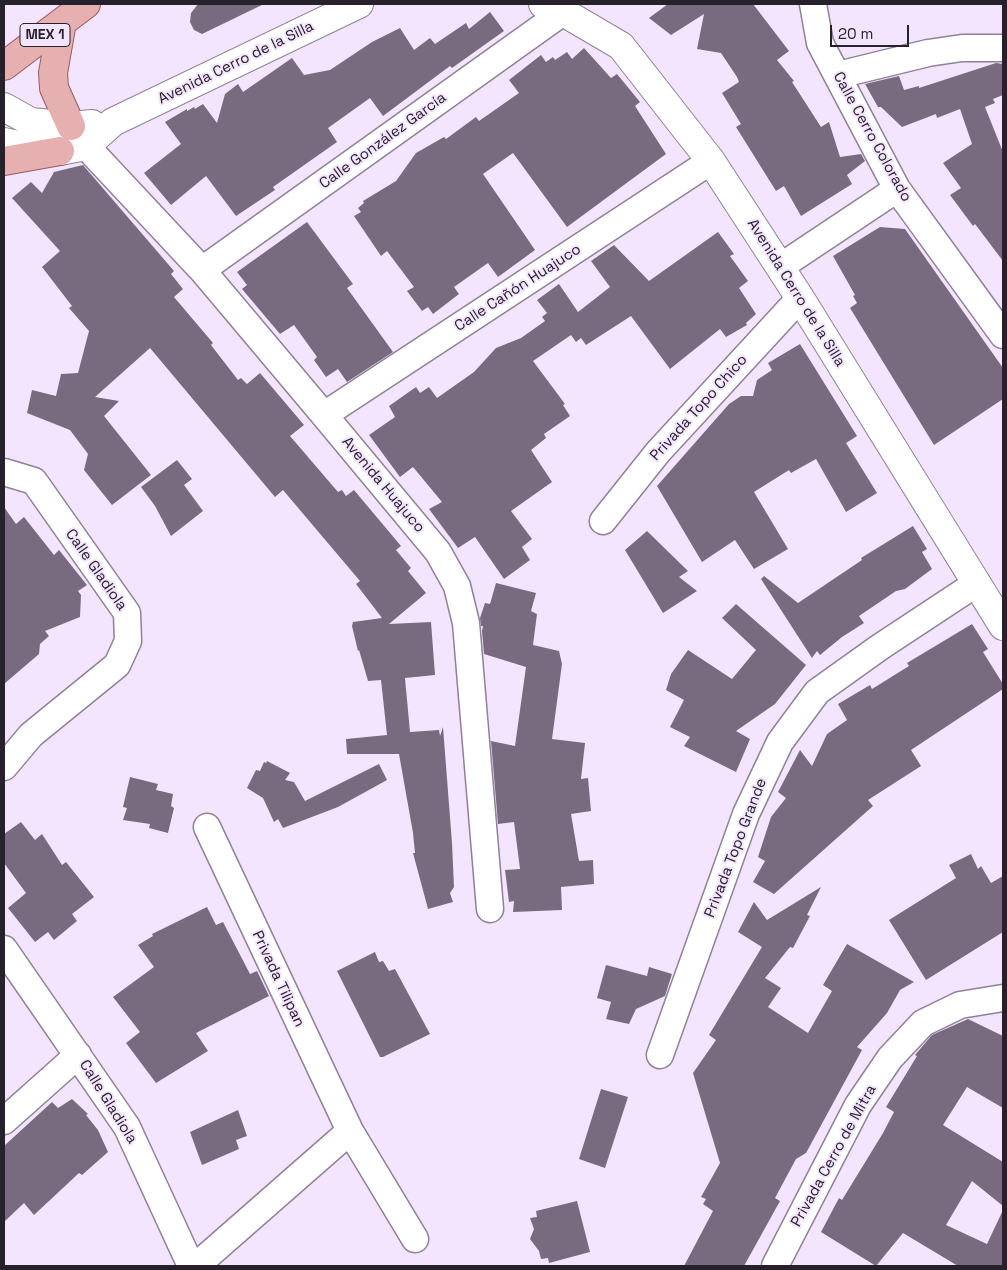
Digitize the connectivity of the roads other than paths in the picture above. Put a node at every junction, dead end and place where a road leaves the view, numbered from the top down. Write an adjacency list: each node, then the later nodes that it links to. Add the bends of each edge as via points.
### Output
1 (86, 4): 5 (main road, MEX 1)
2 (359, 4): 10 (main road, Avenida Cerro de la Silla)
3 (813, 4): 8 (street, Calle Cerro Colorado, via 820,43)
4 (553, 8): 13 (main road, Avenida Cerro de la Silla, via 621,46); 16 (street, Calle González García)
5 (62, 22): 7 (main road, MEX 1); 10 (main road, via 53,73 54,88)
6 (1003, 48): 8 (street, via 962,48 928,53)
7 (4, 66)
8 (838, 75): 14 (street, Calle Cerro Colorado)
9 (4, 107): 10 (main road)
10 (73, 141): 11 (main road, via 20,147); 12 (main road); 16 (street, Avenida Huajuco)
11 (4, 142)
12 (4, 161)
13 (711, 161): 15 (main road, Avenida Cerro de la Silla); 19 (street, Calle Cañón Huajuco)
14 (897, 189): 15 (street); 18 (street, Calle Cerro Colorado)
15 (780, 267): 17 (main road, Avenida Cerro de la Silla)
16 (202, 270): 19 (street, Avenida Huajuco)
17 (800, 298): 21 (street, Privada Topo Chico, via 671,438); 22 (main road, Avenida Cerro de la Silla)
18 (1003, 335)
19 (324, 415): 26 (street, Avenida Huajuco, via 438,552 457,586 466,623)
20 (4, 472): 24 (street, Calle Gladiola, via 34,481 127,614 128,641 117,665 31,735)
21 (603, 521)
22 (977, 583): 23 (main road, Avenida Cerro de la Silla); 30 (street, Privada Topo Grande, via 880,646 817,692 780,742 746,814)
23 (1003, 626)
24 (4, 767)
25 (206, 827): 32 (street, Privada Tilipan)
26 (490, 910)
27 (4, 949): 29 (street, Calle Gladiola)
28 (1003, 998): 36 (street, Privada Cerro de Mitra, via 960,1006 923,1023 890,1058 858,1105)
29 (78, 1055): 31 (street); 34 (street, Calle Gladiola, via 127,1127)
30 (660, 1055)
31 (4, 1121)
32 (350, 1131): 33 (street, Privada Tilipan); 35 (street)
33 (416, 1239)
34 (191, 1266)
35 (196, 1266)
36 (775, 1266)

